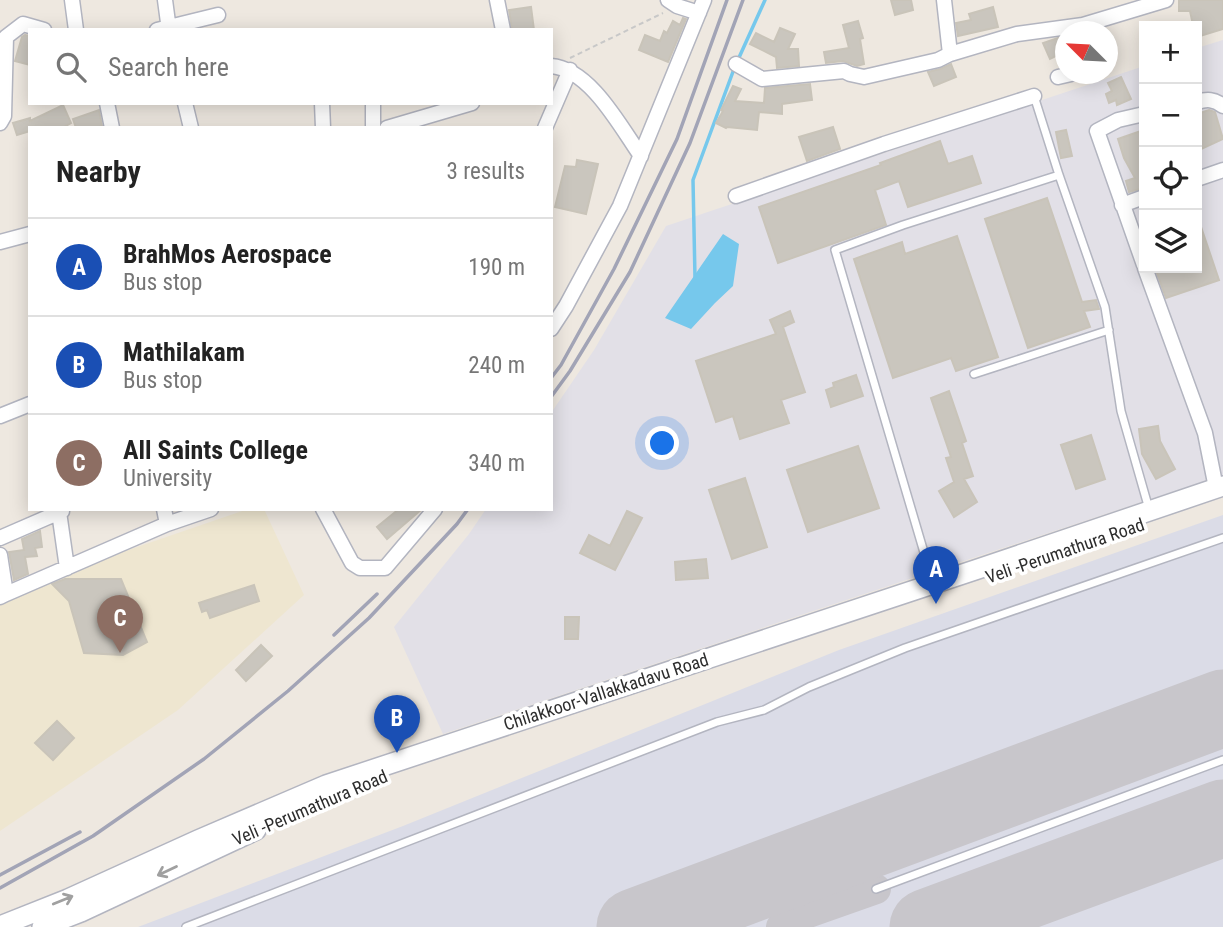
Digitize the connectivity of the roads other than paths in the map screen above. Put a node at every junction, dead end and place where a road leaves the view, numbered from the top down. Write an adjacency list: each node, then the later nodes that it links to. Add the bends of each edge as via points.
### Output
1 (72, 0): 11 (street)
2 (165, 0): 12 (street)
3 (497, 0): 14 (street)
4 (944, 0): 16 (street)
5 (1166, 0): 9 (street)
6 (672, 3): 7 (street)
7 (701, 6): 36 (street)
8 (218, 15): 13 (street)
9 (1104, 21)
10 (37, 28): 29 (street, via 23,24 6,37 4,116)
11 (76, 28)
12 (165, 28)
13 (169, 28)
14 (503, 28)
15 (1055, 31): 16 (street, via 1017,34)
16 (950, 54): 17 (street, via 863,77 844,71 762,79)
17 (736, 64)
18 (553, 66): 19 (street)
19 (570, 70): 35 (street); 36 (street, via 603,101)
20 (1034, 96): 38 (lane); 40 (street)
21 (1202, 100): 27 (street)
22 (107, 105): 30 (street)
23 (185, 105): 31 (street)
24 (322, 105): 32 (street)
25 (373, 105): 33 (street)
26 (465, 105): 34 (street)
27 (1223, 106)
28 (1139, 115): 42 (street, via 1097,131)
29 (0, 123)
30 (112, 126)
31 (191, 126)
32 (323, 126)
33 (373, 126)
34 (394, 126)
35 (546, 126)
36 (641, 156): 47 (street, via 620,206)
37 (1223, 170): 39 (street)
38 (1059, 175): 48 (lane); 64 (lane, via 835,250)
39 (1202, 177)
40 (736, 196)
41 (1139, 199): 42 (street)
42 (1122, 205): 45 (street)
43 (28, 235): 44 (street)
44 (0, 242)
45 (1139, 251)
46 (1147, 273): 52 (street)
47 (553, 326)
48 (1109, 330): 49 (lane); 58 (lane, via 1121,411)
49 (974, 374)
50 (28, 405): 51 (street)
51 (0, 416)
52 (1221, 490): 58 (main road, Chilakkoor-Vallakkadavu Road); 69 (main road, Veli -Perumathura Road, one-way to 69, via 951,590 345,790)
53 (61, 511): 60 (street); 63 (street)
54 (164, 511): 59 (street)
55 (205, 511): 59 (street)
56 (324, 511): 57 (street, via 352,563 360,568 385,568)
57 (433, 511)
58 (1150, 511): 64 (main road, Chilakkoor-Vallakkadavu Road)
59 (167, 524): 63 (street)
60 (0, 538)
61 (1223, 538): 70 (lane, via 905,648 764,710 717,722)
62 (0, 555): 65 (street)
63 (66, 568): 65 (street)
64 (934, 584): 68 (main road, Chilakkoor-Vallakkadavu Road, one-way to 64, via 327,785)
65 (3, 595)
66 (1223, 760): 67 (lane)
67 (876, 888)
68 (0, 926)
69 (42, 927)
70 (186, 927)

